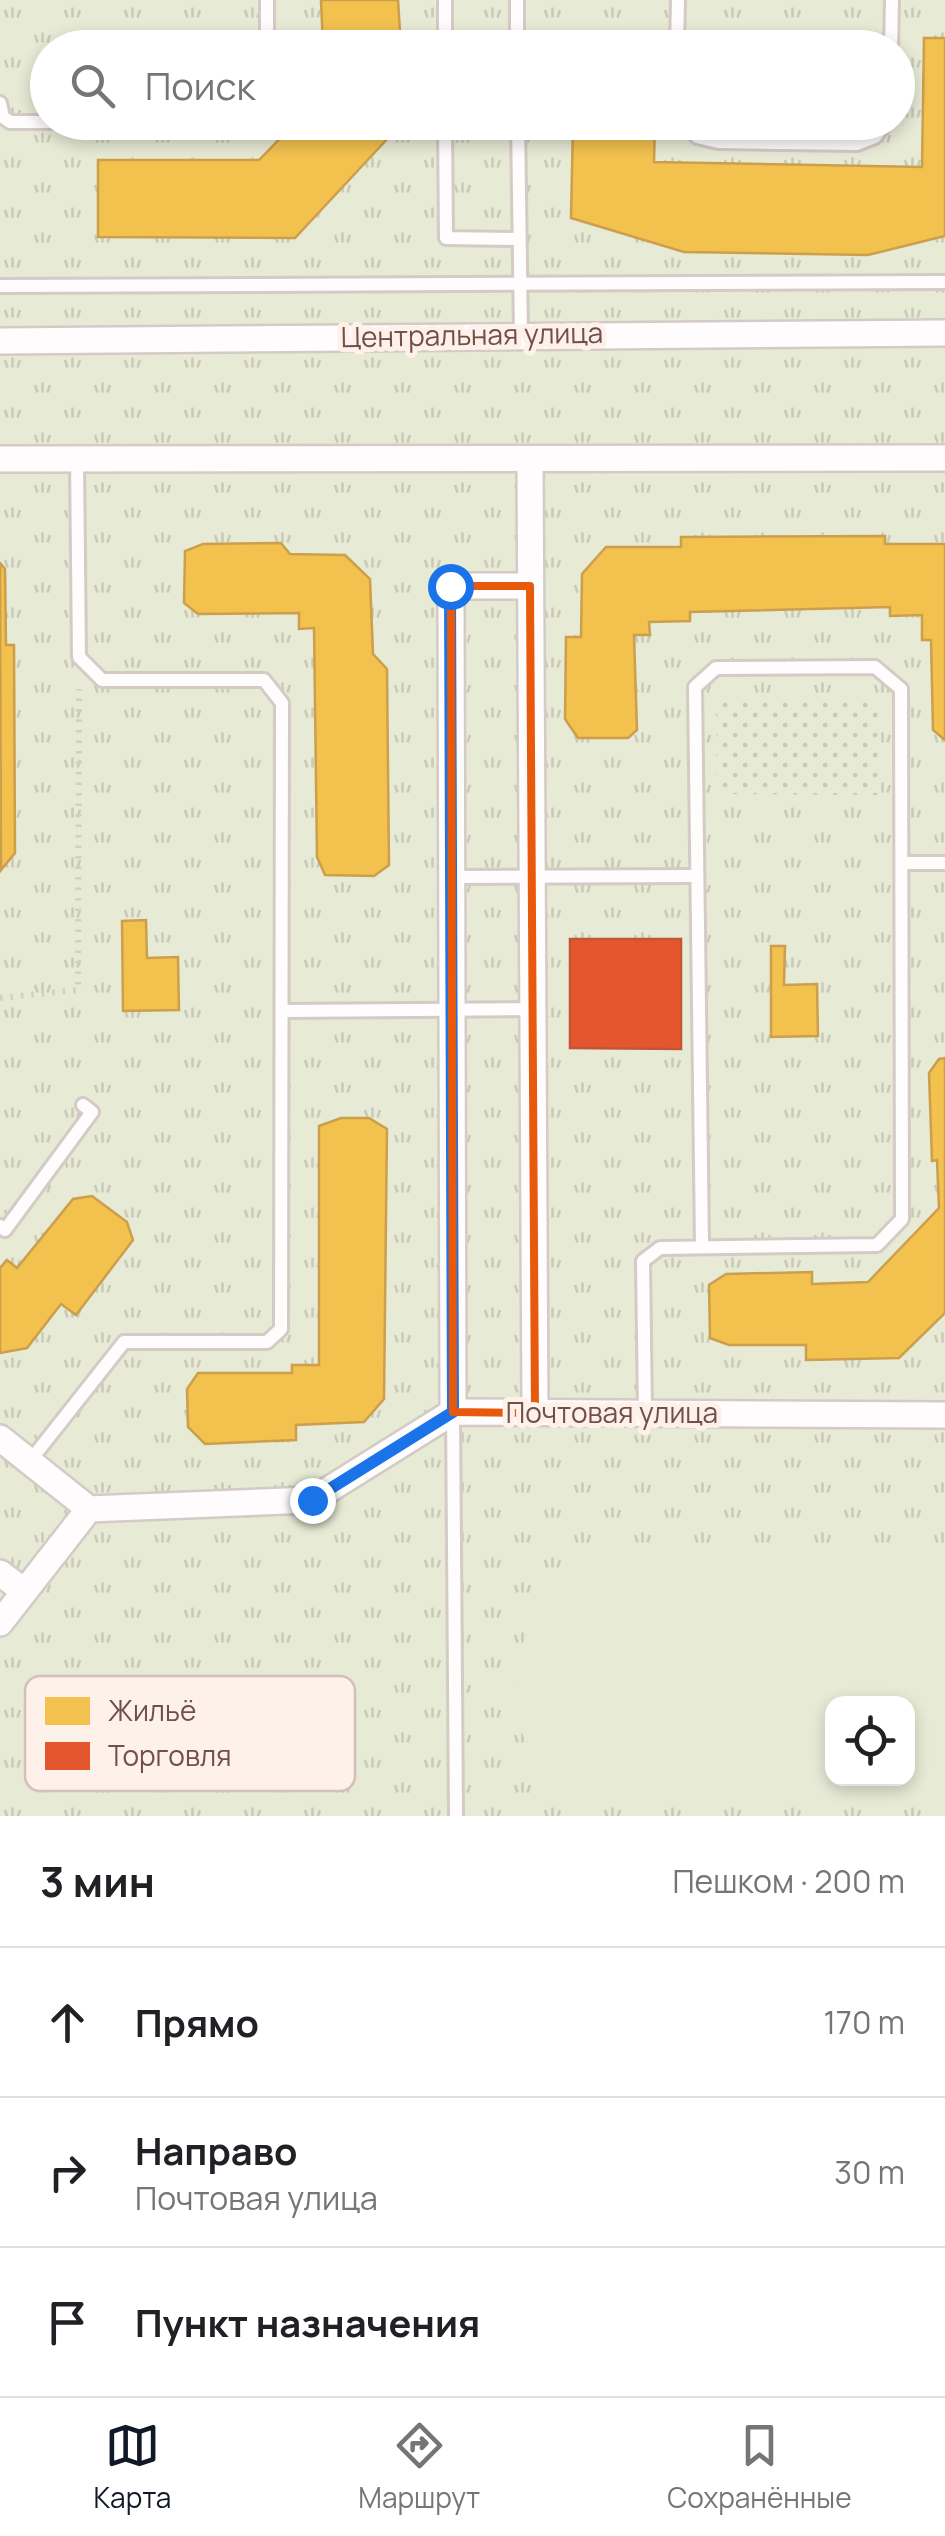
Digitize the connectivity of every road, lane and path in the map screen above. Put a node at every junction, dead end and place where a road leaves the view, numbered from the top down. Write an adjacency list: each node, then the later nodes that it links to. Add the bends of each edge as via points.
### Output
1 (267, 0): 6 (lane)
2 (445, 0): 7 (lane)
3 (516, 0): 8 (lane)
4 (678, 0): 9 (lane)
5 (892, 0): 10 (lane)
6 (267, 30)
7 (445, 30)
8 (517, 30)
9 (677, 30)
10 (891, 30)
11 (0, 106): 12 (lane, via 10,122); 13 (lane)
12 (30, 122)
13 (0, 131)
14 (445, 140): 18 (lane, via 446,238)
15 (518, 140): 18 (lane)
16 (706, 140): 17 (lane)
17 (868, 140)
18 (519, 238): 20 (lane)
19 (945, 282): 20 (lane)
20 (520, 284): 21 (lane); 23 (lane)
21 (0, 286)
22 (945, 333): 23 (street, Центральная улица)
23 (521, 334): 24 (street, Центральная улица)
24 (0, 341)
25 (530, 458): 26 (street); 27 (street); 29 (street)
26 (945, 458)
27 (78, 459): 28 (street); 30 (lane)
28 (0, 460)
29 (530, 586): 34 (street, via 450,586); 35 (street)
30 (79, 657): 36 (path, via 78,990); 39 (lane, via 102,680 264,680 282,703)
31 (902, 862): 32 (lane); 33 (lane, via 901,689 875,666 716,668 695,687); 42 (lane, via 902,1219 877,1245)
32 (945, 862)
33 (697, 876): 35 (lane); 42 (lane)
34 (452, 877): 35 (lane); 38 (street)
35 (532, 878): 37 (street)
36 (0, 998)
37 (533, 1009): 38 (lane); 44 (street)
38 (452, 1010): 39 (lane); 43 (street)
39 (283, 1011): 48 (lane, via 281,1329 267,1342 124,1342)
40 (82, 1106): 41 (lane, via 92,1112 5,1230)
41 (0, 1226)
42 (702, 1246): 45 (lane, via 660,1248 644,1262)
43 (453, 1412): 44 (street, Почтовая улица); 49 (street, via 312,1500); 53 (lane)
44 (535, 1413): 45 (street, Почтовая улица)
45 (644, 1413): 46 (street, Почтовая улица)
46 (945, 1415)
47 (0, 1438): 48 (street)
48 (30, 1462): 49 (street)
49 (90, 1509): 51 (street)
50 (0, 1573): 51 (street)
51 (24, 1592): 52 (street)
52 (0, 1623)
53 (456, 1816)

